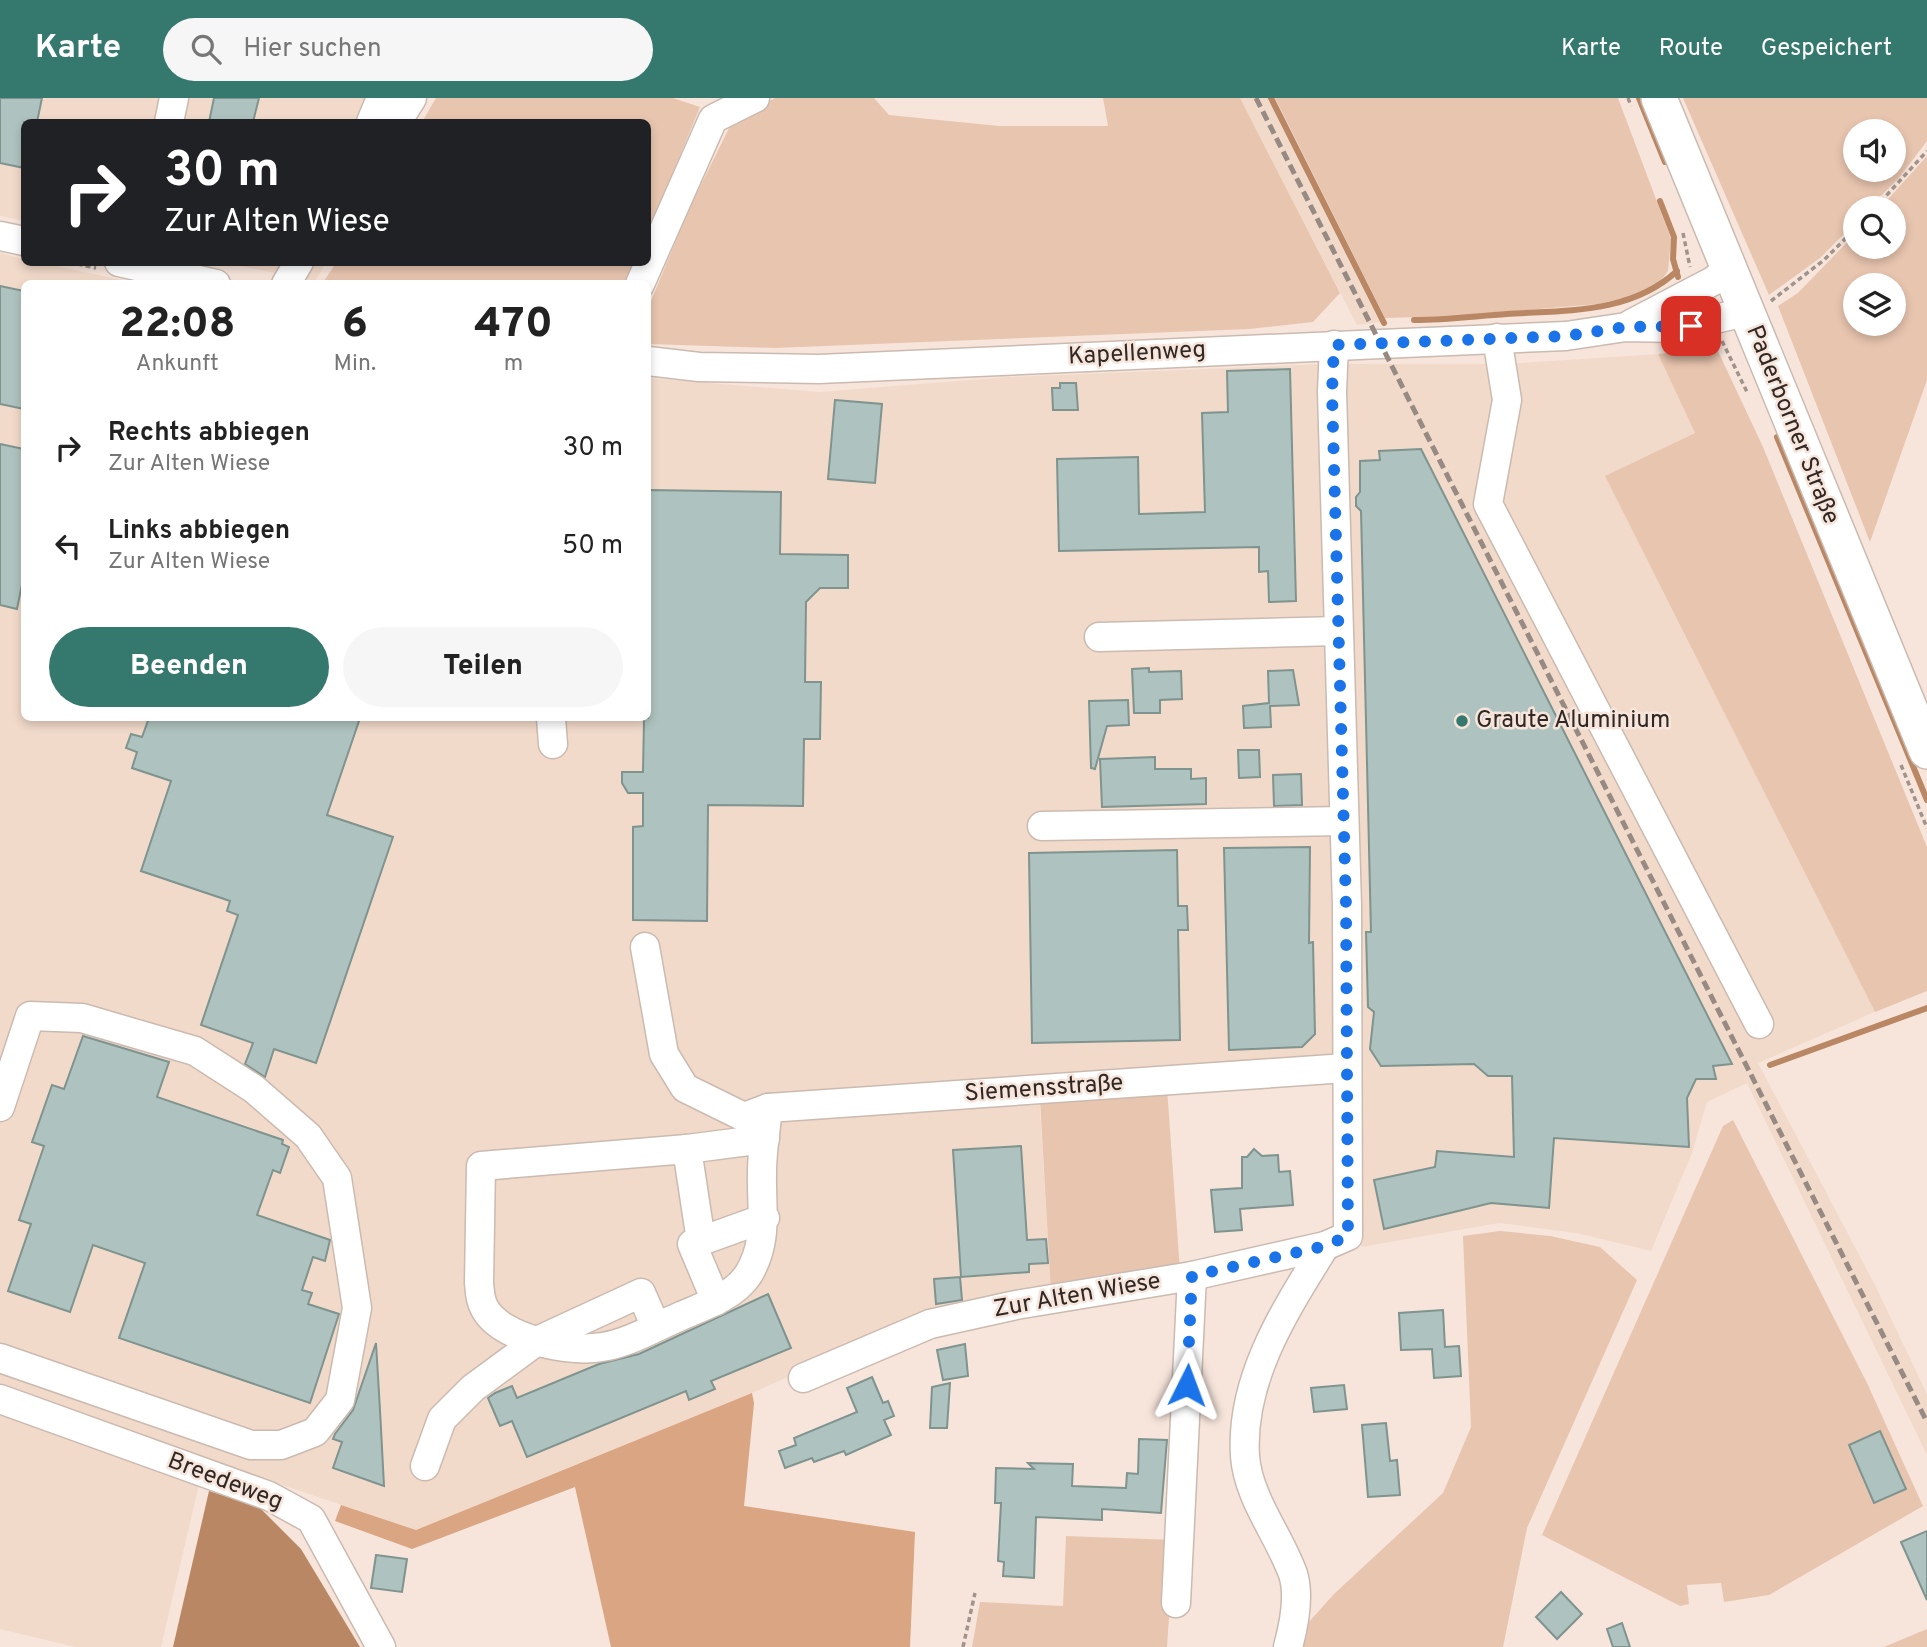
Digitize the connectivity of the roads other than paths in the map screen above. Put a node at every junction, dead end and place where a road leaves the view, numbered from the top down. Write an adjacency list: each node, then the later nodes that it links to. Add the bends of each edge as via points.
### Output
1 (174, 98): 6 (street)
2 (381, 98): 7 (street)
3 (412, 98): 8 (street)
4 (755, 98): 11 (street, via 713,120)
5 (1659, 98): 13 (main road, Paderborner Straße)
6 (170, 119)
7 (373, 119)
8 (399, 119)
9 (0, 236): 10 (street)
10 (21, 240)
11 (651, 259)
12 (141, 266): 14 (street)
13 (1729, 268): 15 (main road, Paderborner Straße); 16 (street, Kapellenweg)
14 (199, 280)
15 (1746, 312): 16 (street, Kapellenweg, via 1675,328); 22 (main road, Paderborner Straße)
16 (1626, 327): 17 (street, Kapellenweg, via 1566,336)
17 (1497, 338): 18 (street, Kapellenweg); 26 (street, via 1507,401 1488,504)
18 (1334, 345): 19 (street, Kapellenweg, via 819,369); 20 (street, Zur Alten Wiese)
19 (651, 361)
20 (1338, 631): 21 (street); 23 (street, Zur Alten Wiese)
21 (1099, 637)
22 (1927, 751)
23 (1344, 821): 24 (street); 28 (street, Zur Alten Wiese)
24 (1042, 826)
25 (645, 947): 30 (street, via 664,1054 685,1088)
26 (1759, 1024)
27 (12, 1037): 29 (street); 40 (street, via 30,1016 82,1018 195,1051 254,1089 308,1136 337,1178 357,1308 340,1400 315,1432 281,1445 251,1445)
28 (1346, 1068): 30 (street, Siemensstraße); 35 (street, Zur Alten Wiese, via 1348,1236)
29 (0, 1107)
30 (756, 1112): 31 (street)
31 (765, 1139): 32 (street); 33 (street)
32 (687, 1149): 34 (street); 39 (street, via 481,1166 482,1302 497,1323)
33 (765, 1218): 34 (street); 37 (street, via 761,1245 747,1276)
34 (701, 1241): 37 (street, via 692,1244)
35 (1325, 1246): 36 (street, Zur Alten Wiese); 46 (street, via 1273,1337 1252,1384 1247,1412 1245,1457 1255,1492 1293,1575 1294,1624)
36 (1192, 1276): 41 (street, Zur Alten Wiese, via 930,1324); 44 (street)
37 (716, 1301): 38 (street)
38 (656, 1327): 39 (street, via 587,1349); 39 (street, via 641,1293)
39 (537, 1341): 43 (street, via 449,1409)
40 (0, 1358)
41 (803, 1378)
42 (0, 1399): 45 (street, Breedeweg, via 269,1496 311,1518)
43 (425, 1466)
44 (1177, 1603)
45 (381, 1647)
46 (1288, 1647)

